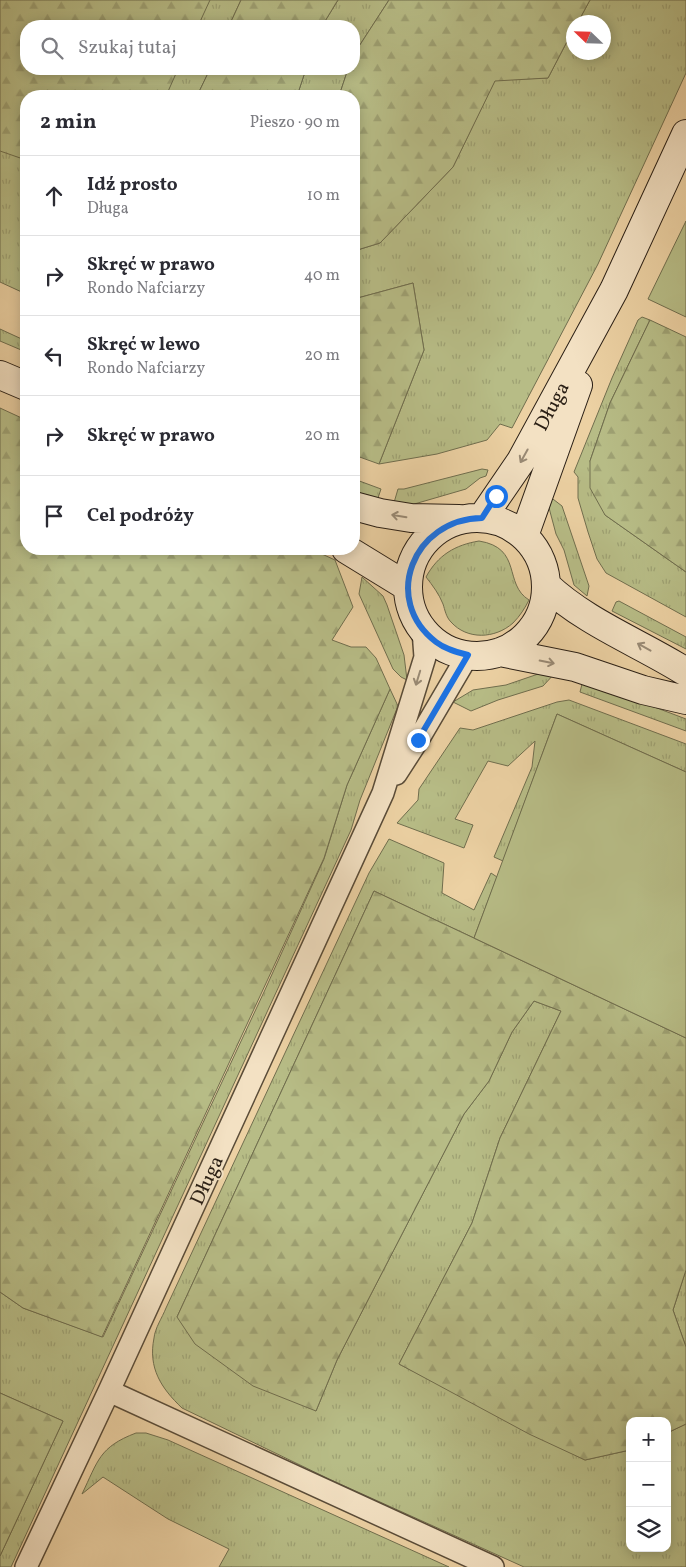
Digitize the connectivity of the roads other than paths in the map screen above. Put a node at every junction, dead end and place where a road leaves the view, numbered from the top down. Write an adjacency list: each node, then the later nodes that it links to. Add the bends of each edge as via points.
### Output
1 (686, 134): 2 (main road, Długa)
2 (614, 290): 6 (main road, Długa, one-way to 6, via 521,461); 7 (main road, Długa)
3 (0, 375): 4 (main road)
4 (20, 383)
5 (360, 508): 6 (main road, one-way to 5, via 411,518)
6 (474, 518): 7 (main road, via 500,522); 10 (main road, via 443,527 424,543 412,563)
7 (524, 536): 9 (main road, via 544,567)
8 (356, 555): 10 (main road)
9 (546, 586): 12 (main road, via 544,604 537,621 521,640); 14 (main road, one-way to 9, via 584,615)
10 (408, 587): 11 (main road, via 410,603)
11 (423, 630): 13 (main road, via 451,651); 16 (street, one-way to 16, via 425,656)
12 (500, 652): 13 (main road); 15 (main road, one-way to 15, via 575,667)
13 (468, 655): 16 (street)
14 (686, 672)
15 (686, 700)
16 (383, 792): 17 (street, Długa)
17 (109, 1391): 18 (street, Długa); 19 (street)
18 (26, 1567)
19 (492, 1567)

